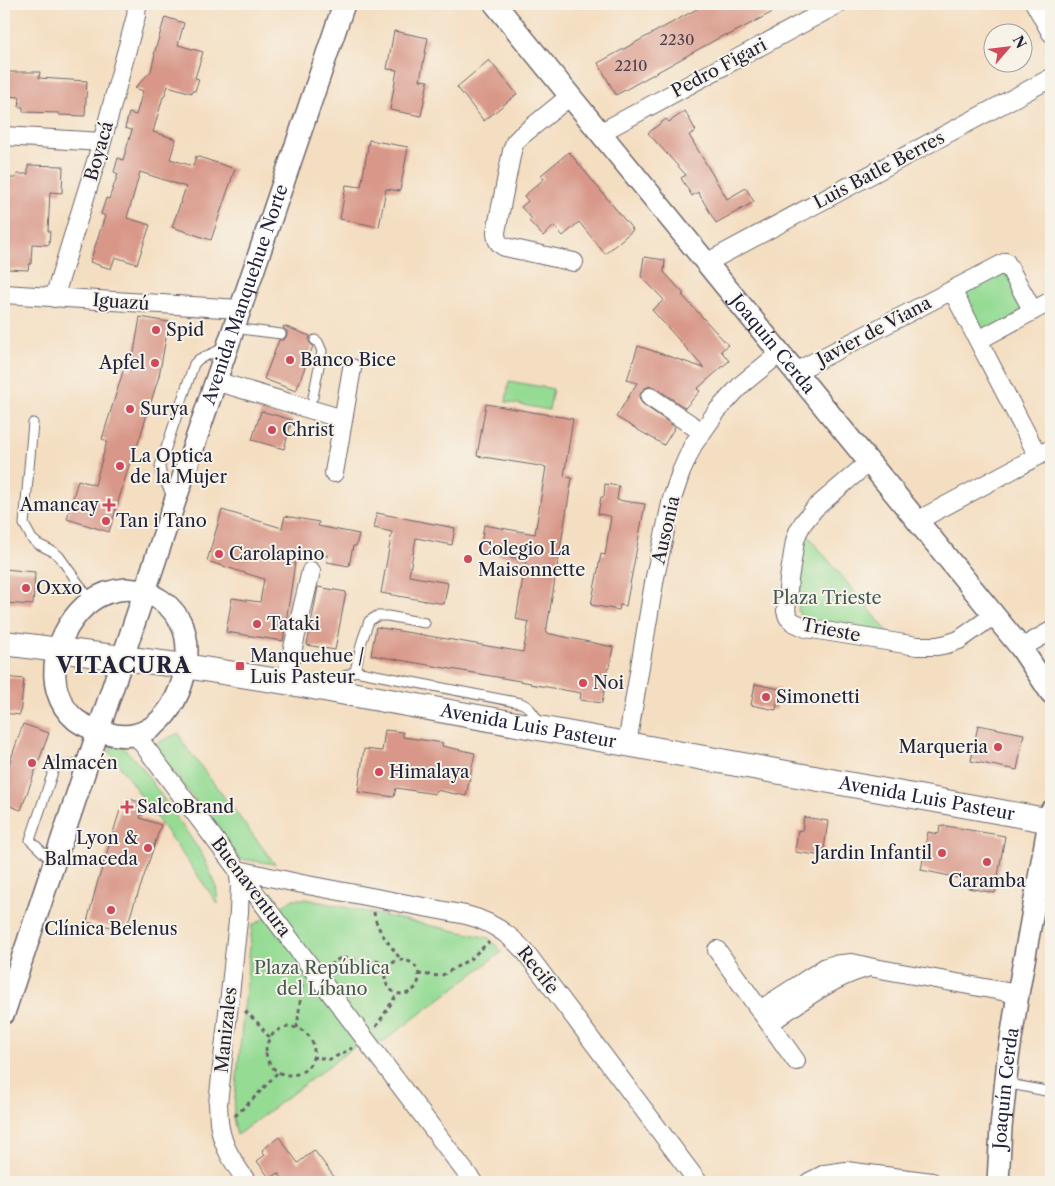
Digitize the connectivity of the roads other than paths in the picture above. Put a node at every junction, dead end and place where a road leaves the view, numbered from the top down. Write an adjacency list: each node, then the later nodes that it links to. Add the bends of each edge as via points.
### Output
1 (137, 4): 11 (street, Boyacá)
2 (344, 4): 19 (street, Avenida Manquehue Norte)
3 (495, 4): 8 (street, Joaquín Cerda)
4 (838, 4): 9 (street, Pedro Figari)
5 (1035, 4): 6 (street)
6 (1051, 33)
7 (1051, 78): 13 (street, Luis Batle Berres)
8 (570, 96): 9 (street, Joaquín Cerda); 12 (street, via 515,142 496,237 505,247)
9 (600, 132): 13 (street, Joaquín Cerda)
10 (4, 136): 11 (street)
11 (102, 142): 16 (street, Boyacá)
12 (574, 262)
13 (706, 263): 23 (street, Joaquín Cerda)
14 (952, 290): 18 (street, Javier de Viana, via 1006,262); 22 (street, Javier de Viana); 25 (street, Javier de Viana)
15 (4, 294): 16 (street, Iguazú)
16 (54, 298): 19 (street, Iguazú)
17 (1051, 301): 18 (street)
18 (1034, 311): 22 (street)
19 (233, 328): 20 (lane); 26 (street, Avenida Manquehue Norte); 35 (lane, via 194,364 160,466)
20 (281, 334)
21 (315, 340): 27 (lane, via 322,351)
22 (979, 340): 32 (street, Javier de Viana)
23 (780, 353): 25 (street, Joaquín Cerda); 31 (street, Ausonia, via 733,394)
24 (352, 368): 29 (street)
25 (796, 372): 33 (street, Joaquín Cerda)
26 (215, 381): 29 (street); 35 (street, Avenida Manquehue Norte)
27 (313, 397)
28 (650, 397): 31 (street)
29 (343, 419): 34 (street)
30 (33, 422): 39 (lane, via 24,524 32,539 59,556)
31 (702, 432): 55 (street, Ausonia, via 687,458 672,499 655,577)
32 (1045, 452): 36 (street)
33 (869, 462): 36 (street, Joaquín Cerda); 40 (street, Trieste, via 802,523 795,541 786,605 792,622 806,628 927,647 959,640)
34 (334, 473)
35 (175, 501): 38 (street, Avenida Manquehue Norte)
36 (917, 521): 40 (street, Joaquín Cerda)
37 (311, 571): 49 (street)
38 (144, 591): 39 (street, via 126,588 108,592); 46 (street, Avenida Manquehue Norte); 47 (street, via 168,605 180,622 187,647)
39 (91, 601): 45 (street, via 70,625)
40 (994, 615): 44 (street, Joaquín Cerda)
41 (425, 623): 48 (lane, via 388,616 377,616 369,621)
42 (1051, 631): 44 (street)
43 (4, 643): 45 (main road, Avenida Luis Pasteur)
44 (1021, 648): 51 (street, Joaquín Cerda)
45 (58, 650): 46 (main road, Avenida Luis Pasteur); 53 (street, via 54,677 59,697 76,720)
46 (122, 658): 47 (main road, Avenida Luis Pasteur); 53 (street, Avenida Manquehue Norte)
47 (185, 666): 49 (main road, Avenida Luis Pasteur); 54 (street, via 179,692 170,708 156,724)
48 (355, 671): 50 (lane); 52 (lane, via 521,702 528,705)
49 (285, 682): 50 (main road, Avenida Luis Pasteur)
50 (321, 689): 52 (main road, Avenida Luis Pasteur)
51 (1050, 694)
52 (542, 728): 55 (main road, Avenida Luis Pasteur)
53 (98, 731): 54 (street, via 115,736); 56 (street, Avenida Manquehue Norte)
54 (136, 735): 59 (street, Buenaventura)
55 (627, 744): 57 (main road, Avenida Luis Pasteur)
56 (87, 764): 58 (street, Avenida Manquehue Norte); 58 (lane, via 55,766 30,840)
57 (1051, 818): 63 (street, Joaquín Cerda)
58 (54, 863): 64 (street, Avenida Manquehue Norte)
59 (238, 870): 60 (street, Recife); 61 (street, Buenaventura); 71 (street, Manizales, via 239,912 218,1104 220,1130 228,1151)
60 (297, 883): 61 (street, via 280,887); 73 (street, Recife, via 466,914 503,931 527,954)
61 (265, 906): 72 (street, Buenaventura)
62 (716, 950): 65 (street)
63 (1018, 994): 65 (street, via 869,967 848,974); 67 (street, Joaquín Cerda)
64 (4, 1013)
65 (765, 1017): 66 (street)
66 (796, 1061)
67 (1005, 1083): 68 (lane); 76 (street, Joaquín Cerda)
68 (1051, 1092)
69 (4, 1178): 70 (lane)
70 (16, 1182)
71 (248, 1182)
72 (473, 1182)
73 (698, 1182)
74 (808, 1182): 75 (street, via 831,1172 846,1171)
75 (932, 1182)
76 (998, 1182)

